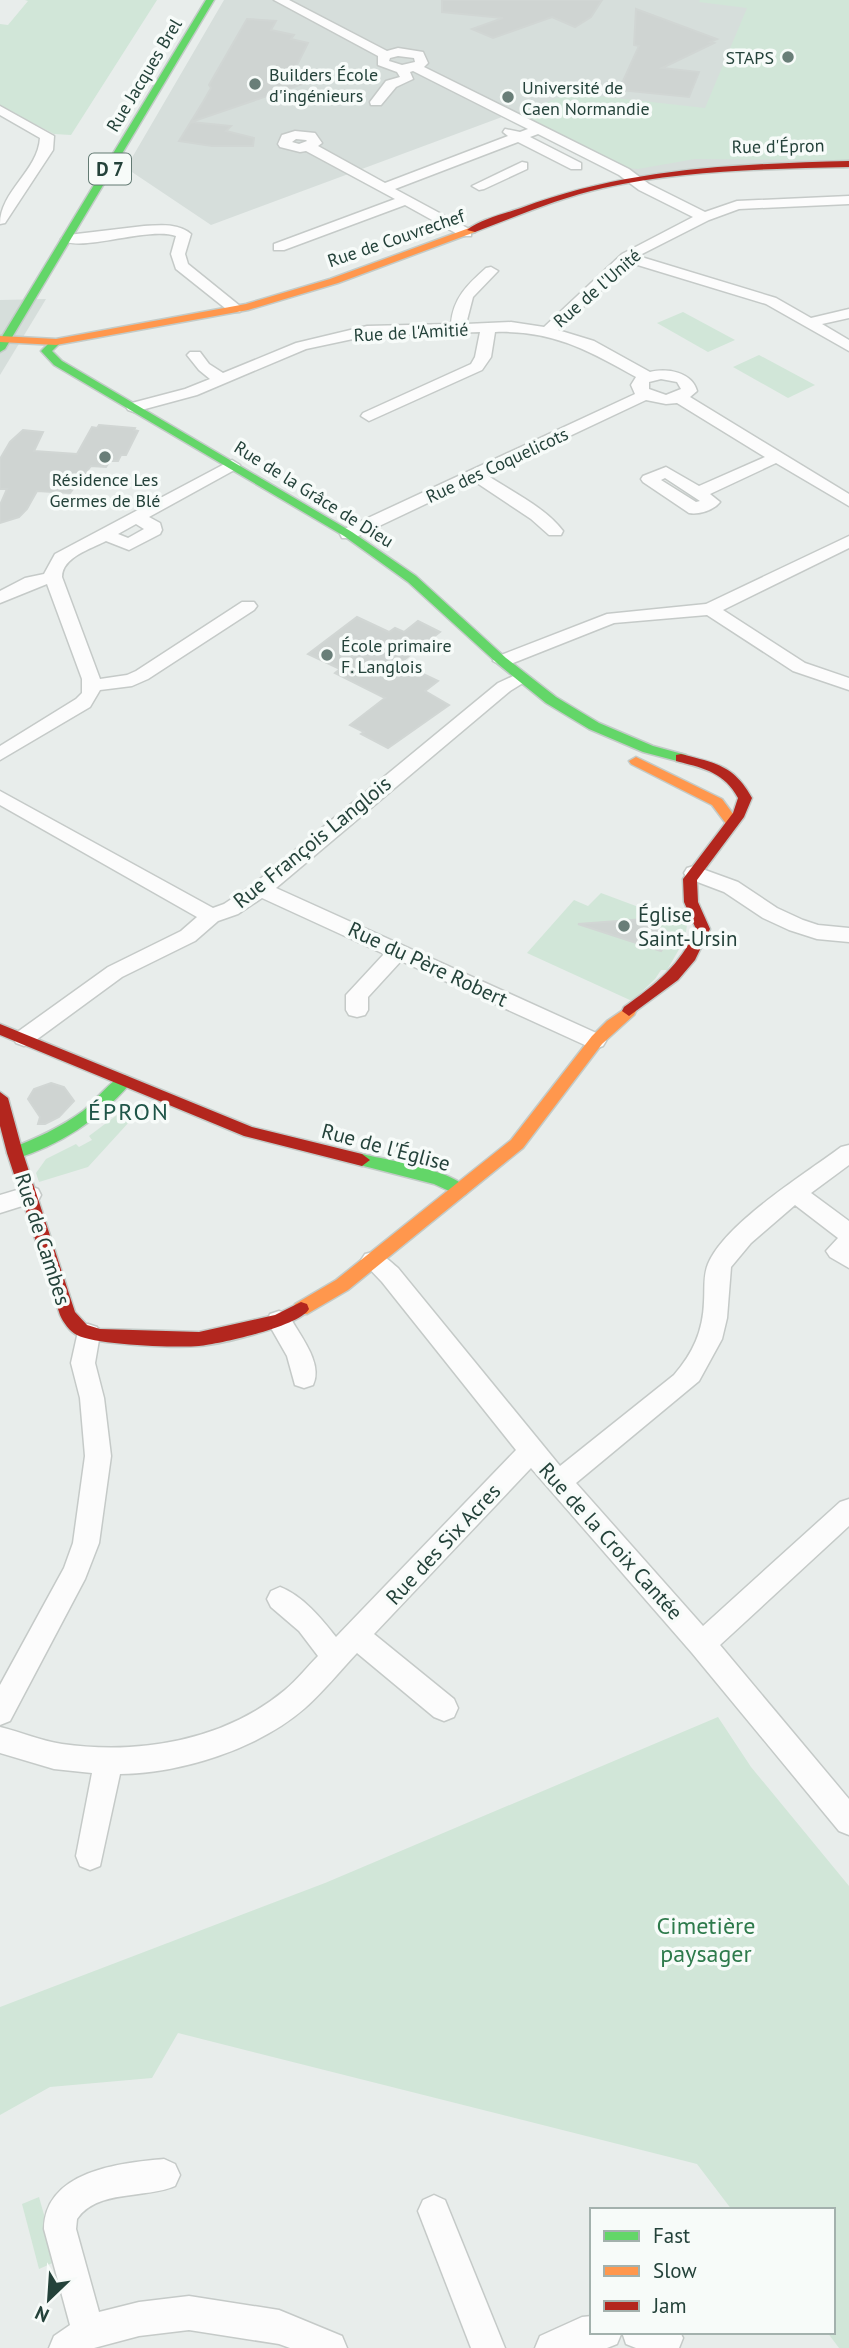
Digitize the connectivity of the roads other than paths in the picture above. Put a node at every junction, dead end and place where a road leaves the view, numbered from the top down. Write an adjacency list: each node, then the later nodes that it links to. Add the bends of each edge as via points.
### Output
1 (210, 0): 29 (street, Rue Jacques Brel / D 7)
2 (280, 0): 4 (street)
3 (288, 0): 4 (street)
4 (398, 65): 5 (street, via 391,84); 8 (street)
5 (376, 102)
6 (0, 110): 27 (street, via 47,136 46,150)
7 (495, 125): 9 (street)
8 (539, 129): 9 (street); 18 (street)
9 (519, 137): 11 (street); 14 (street)
10 (309, 147): 20 (street)
11 (464, 158): 17 (street); 20 (street)
12 (849, 164): 15 (street, Rue d'Épron)
13 (522, 166): 17 (street)
14 (576, 166)
15 (708, 167): 16 (street, Rue de Couvrechef)
16 (658, 175): 18 (street, Rue de Couvrechef); 21 (street)
17 (498, 176): 19 (street)
18 (632, 180): 26 (street); 28 (street, Rue de Couvrechef, via 570,194)
19 (478, 186)
20 (384, 188): 23 (street)
21 (680, 188)
22 (702, 199): 25 (street)
23 (406, 200): 28 (street); 30 (street)
24 (849, 200): 25 (street, Rue de l'Unité)
25 (724, 209): 26 (street, Rue de l'Unité)
26 (704, 217): 31 (street, Rue de l'Unité)
27 (0, 220)
28 (466, 233): 33 (street, Rue de Couvrechef, via 295,293)
29 (73, 240): 33 (street, via 178,231 184,234 178,254 181,266); 43 (street, Rue Jacques Brel / D 7)
30 (279, 247)
31 (627, 257): 35 (street, via 754,294); 38 (street, Rue de l'Unité)
32 (491, 271): 36 (street, via 464,296)
33 (235, 309): 39 (street, Rue de Couvrechef)
34 (849, 313): 35 (street)
35 (810, 323): 42 (street)
36 (458, 328): 37 (street, Rue de l'Amitié); 47 (street, Rue de l'Amitié, via 367,331 333,337)
37 (488, 328): 38 (street, Rue de l'Amitié); 51 (street, via 477,367)
38 (547, 332): 46 (street, Rue de l'Amitié, via 589,344)
39 (94, 335): 40 (street, Rue de Couvrechef); 41 (street, Rue de Couvrechef)
40 (78, 343): 41 (street, Rue de Couvrechef); 45 (street, via 69,352)
41 (51, 346): 43 (street, Rue de Couvrechef); 45 (street, Rue de la Grâce de Dieu, via 58,363)
42 (849, 346)
43 (3, 348)
44 (195, 355): 47 (street)
45 (67, 367): 50 (street, Rue de la Grâce de Dieu)
46 (647, 377): 48 (street, via 639,386); 49 (street, via 661,374 683,379 689,391)
47 (222, 380): 50 (street, Rue de l'Amitié)
48 (645, 395): 49 (street, via 662,400); 54 (street, Rue des Coquelicots)
49 (680, 398): 52 (street)
50 (134, 407): 53 (street, Rue de la Grâce de Dieu)
51 (369, 416)
52 (777, 457): 55 (street); 56 (street)
53 (232, 465): 58 (street, Rue de la Grâce de Dieu); 60 (street, via 61,558)
54 (475, 475): 57 (street); 58 (street, Rue des Coquelicots)
55 (698, 493)
56 (849, 501)
57 (555, 531)
58 (348, 534): 64 (street, Rue de la Grâce de Dieu, via 412,579)
59 (849, 541): 63 (street)
60 (53, 577): 61 (street); 67 (street)
61 (0, 598)
62 (248, 606): 67 (street, via 142,675)
63 (710, 609): 64 (street, via 613,618); 66 (street, via 799,667)
64 (502, 661): 65 (street, Rue de la Grâce de Dieu)
65 (522, 678): 68 (street, Rue de la Grâce de Dieu); 75 (street, Rue François Langlois, via 504,687)
66 (849, 684)
67 (93, 686): 69 (street, via 83,703)
68 (594, 726): 70 (street, via 722,770 737,779); 72 (street, via 636,761)
69 (0, 754)
70 (744, 792): 72 (street); 73 (street, via 743,806)
71 (0, 797): 76 (street)
72 (717, 802): 73 (street)
73 (732, 822): 74 (street)
74 (694, 873): 77 (street, via 731,887 796,925); 82 (street, Rue de l'Église, via 689,892 703,929 695,952 672,980 614,1021)
75 (261, 889): 76 (street, Rue François Langlois); 78 (street, Rue du Père Robert)
76 (212, 916): 81 (street, Rue François Langlois, via 188,936 115,972)
77 (849, 935)
78 (399, 951): 79 (street, via 357,995); 82 (street, Rue du Père Robert)
79 (358, 1010)
80 (0, 1029): 81 (street, Rue de l'Église)
81 (24, 1038): 83 (street, Rue de l'Église)
82 (595, 1041): 87 (street, Rue de l'Église, via 537,1123)
83 (124, 1081): 85 (street, via 83,1122); 87 (street, Rue de l'Église, via 249,1132 438,1179)
84 (0, 1098): 85 (street, Rue de Cambes)
85 (15, 1153): 89 (street, Rue de Cambes)
86 (849, 1153): 88 (street)
87 (460, 1190): 94 (street)
88 (796, 1194): 91 (street); 99 (street, via 738,1241 720,1265 708,1351 696,1368)
89 (30, 1195): 90 (street); 96 (street, Rue de Cambes, via 68,1315)
90 (0, 1204)
91 (849, 1233)
92 (849, 1242): 93 (street, via 838,1251)
93 (849, 1259)
94 (373, 1260): 95 (street, via 342,1285); 98 (street, Rue de la Croix Cantée, via 390,1275)
95 (279, 1321): 96 (street, via 199,1339); 97 (street, via 299,1355)
96 (88, 1334): 106 (street, via 83,1363 98,1457 86,1543)
97 (304, 1378)
98 (531, 1451): 99 (street, Rue de la Croix Cantée); 102 (street, Rue des Six Acres)
99 (559, 1482): 103 (street, Rue de la Croix Cantée)
100 (849, 1510): 103 (street)
101 (279, 1599): 104 (street, via 308,1623)
102 (356, 1636): 104 (street, Rue des Six Acres); 105 (street)
103 (702, 1644): 109 (street, Rue de la Croix Cantée)
104 (336, 1657): 108 (street, Rue des Six Acres, via 295,1699 253,1728 173,1757)
105 (444, 1708)
106 (0, 1712)
107 (0, 1740): 108 (street, Rue des Six Acres, via 59,1757)
108 (108, 1763): 110 (street)
109 (849, 1821)
110 (90, 1856)
111 (164, 2175): 114 (street, via 133,2178 79,2194 62,2211 60,2229)
112 (434, 2211): 116 (street)
113 (590, 2333): 117 (street)
114 (74, 2343): 115 (street, via 139,2319 189,2313 279,2327)
115 (330, 2348)
116 (488, 2348)
117 (552, 2348)

